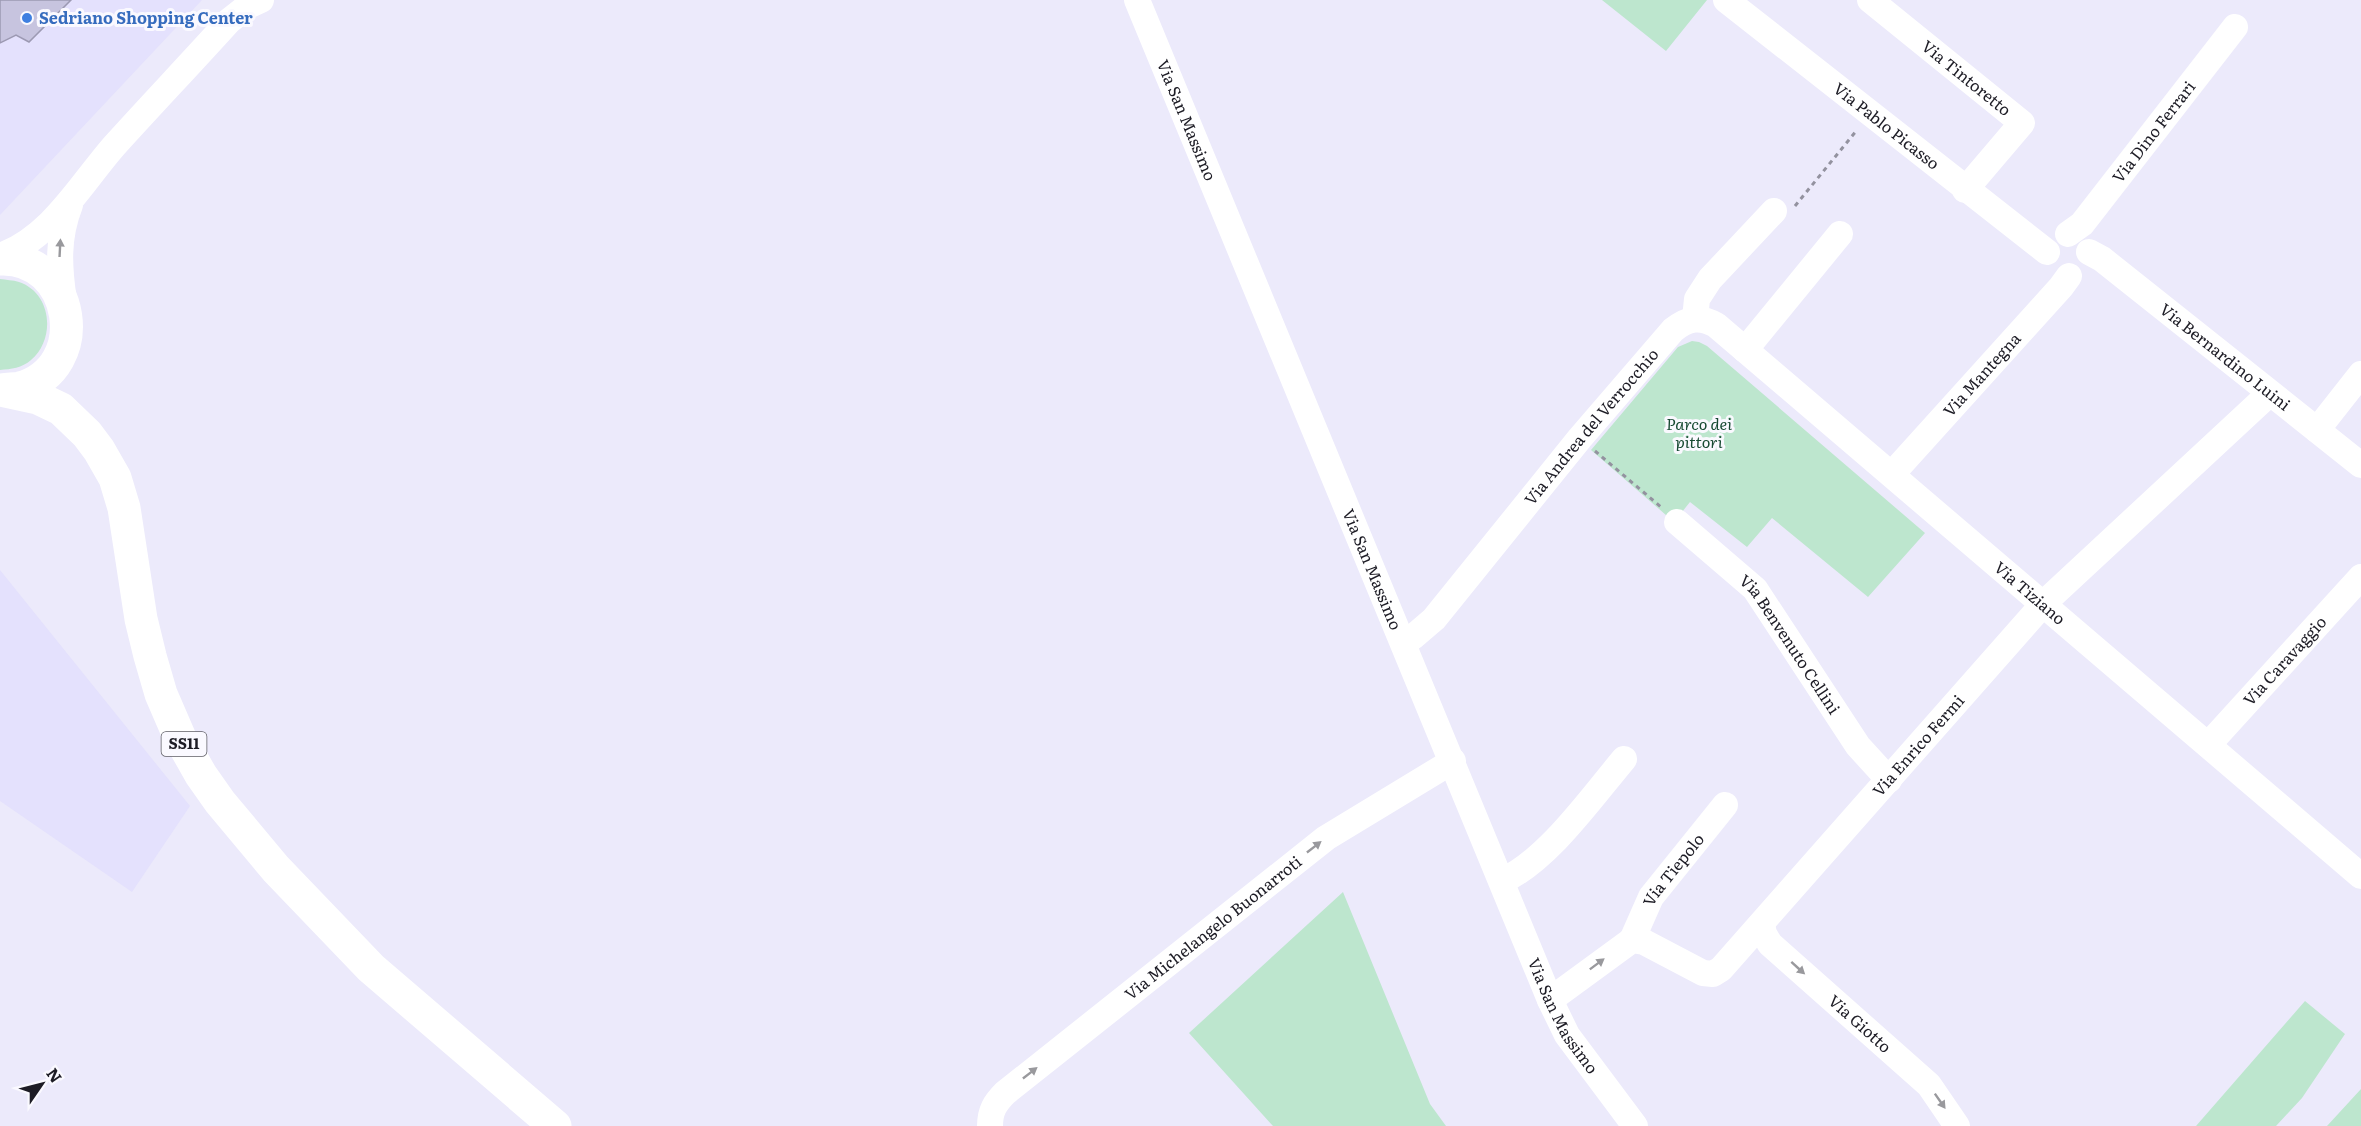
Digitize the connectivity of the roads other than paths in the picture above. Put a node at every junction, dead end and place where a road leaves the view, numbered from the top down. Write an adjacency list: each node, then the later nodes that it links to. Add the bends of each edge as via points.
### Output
1 (261, 0): 5 (street)
2 (1137, 0): 30 (street, Via San Massimo)
3 (1726, 0): 7 (street, Via Pablo Picasso)
4 (1870, 0): 7 (street, Via Tintoretto, via 2022,123)
5 (234, 11): 8 (street)
6 (2235, 27): 11 (street, Via Dino Ferrari, via 2082,224)
7 (1965, 190): 12 (street, Via Pablo Picasso)
8 (75, 193): 14 (street, via 38,233); 16 (street, one-way to 8, via 59,242)
9 (1774, 211): 17 (street, via 1710,279 1697,299)
10 (1840, 234): 19 (street)
11 (2068, 234): 12 (street, via 2056,237); 13 (street, via 2084,241)
12 (2047, 252): 15 (street, via 2053,269)
13 (2089, 252): 15 (street, via 2084,268); 22 (street, Via Bernardino Luini)
14 (0, 257): 16 (main road, via 23,262 41,272 56,286)
15 (2069, 276): 26 (street, Via Mantegna)
16 (64, 304): 18 (main road, via 68,324)
17 (1695, 318): 19 (street, Via Tiziano, via 1707,319); 30 (street, Via Andrea del Verrocchio, via 1673,330 1434,619)
18 (65, 343): 21 (main road, via 56,363 40,378 20,388); 24 (main road, via 67,378)
19 (1745, 350): 26 (street, Via Tiziano)
20 (2361, 374): 23 (street)
21 (0, 390): 24 (main road, via 38,398 61,409)
22 (2269, 393): 23 (street, Via Bernardino Luini); 29 (street, Via Enrico Fermi)
23 (2316, 430): 25 (street, Via Bernardino Luini)
24 (87, 434): 42 (main road, SS11, via 115,478 124,508 141,619 161,694 180,738 219,802 276,869 371,968)
25 (2361, 465)
26 (1892, 474): 29 (street, Via Tiziano)
27 (1677, 522): 34 (street, Via Benvenuto Cellini, via 1755,590 1858,746)
28 (2361, 577): 31 (street, Via Caravaggio)
29 (2044, 603): 31 (street, Via Tiziano); 34 (street, Via Enrico Fermi)
30 (1404, 641): 33 (street, Via San Massimo)
31 (2208, 745): 36 (street, Via Tiziano)
32 (1624, 759): 37 (street, via 1544,853 1517,874)
33 (1453, 761): 37 (street, Via San Massimo); 41 (street, Via Michelangelo Buonarroti, one-way to 33, via 995,1102 1005,1093 1326,838)
34 (1889, 780): 38 (street, Via Enrico Fermi)
35 (1725, 805): 39 (street, Via Tiepolo, via 1651,897)
36 (2361, 876)
37 (1502, 880): 40 (street, Via San Massimo)
38 (1762, 924): 39 (street, Via Enrico Fermi, via 1713,974); 44 (street, Via Giotto, one-way to 44, via 1770,944 1929,1085)
39 (1632, 940): 40 (street, one-way to 39)
40 (1550, 1000): 43 (street, Via San Massimo, via 1568,1035)
41 (990, 1120)
42 (555, 1126)
43 (1635, 1126)
44 (1957, 1126)

